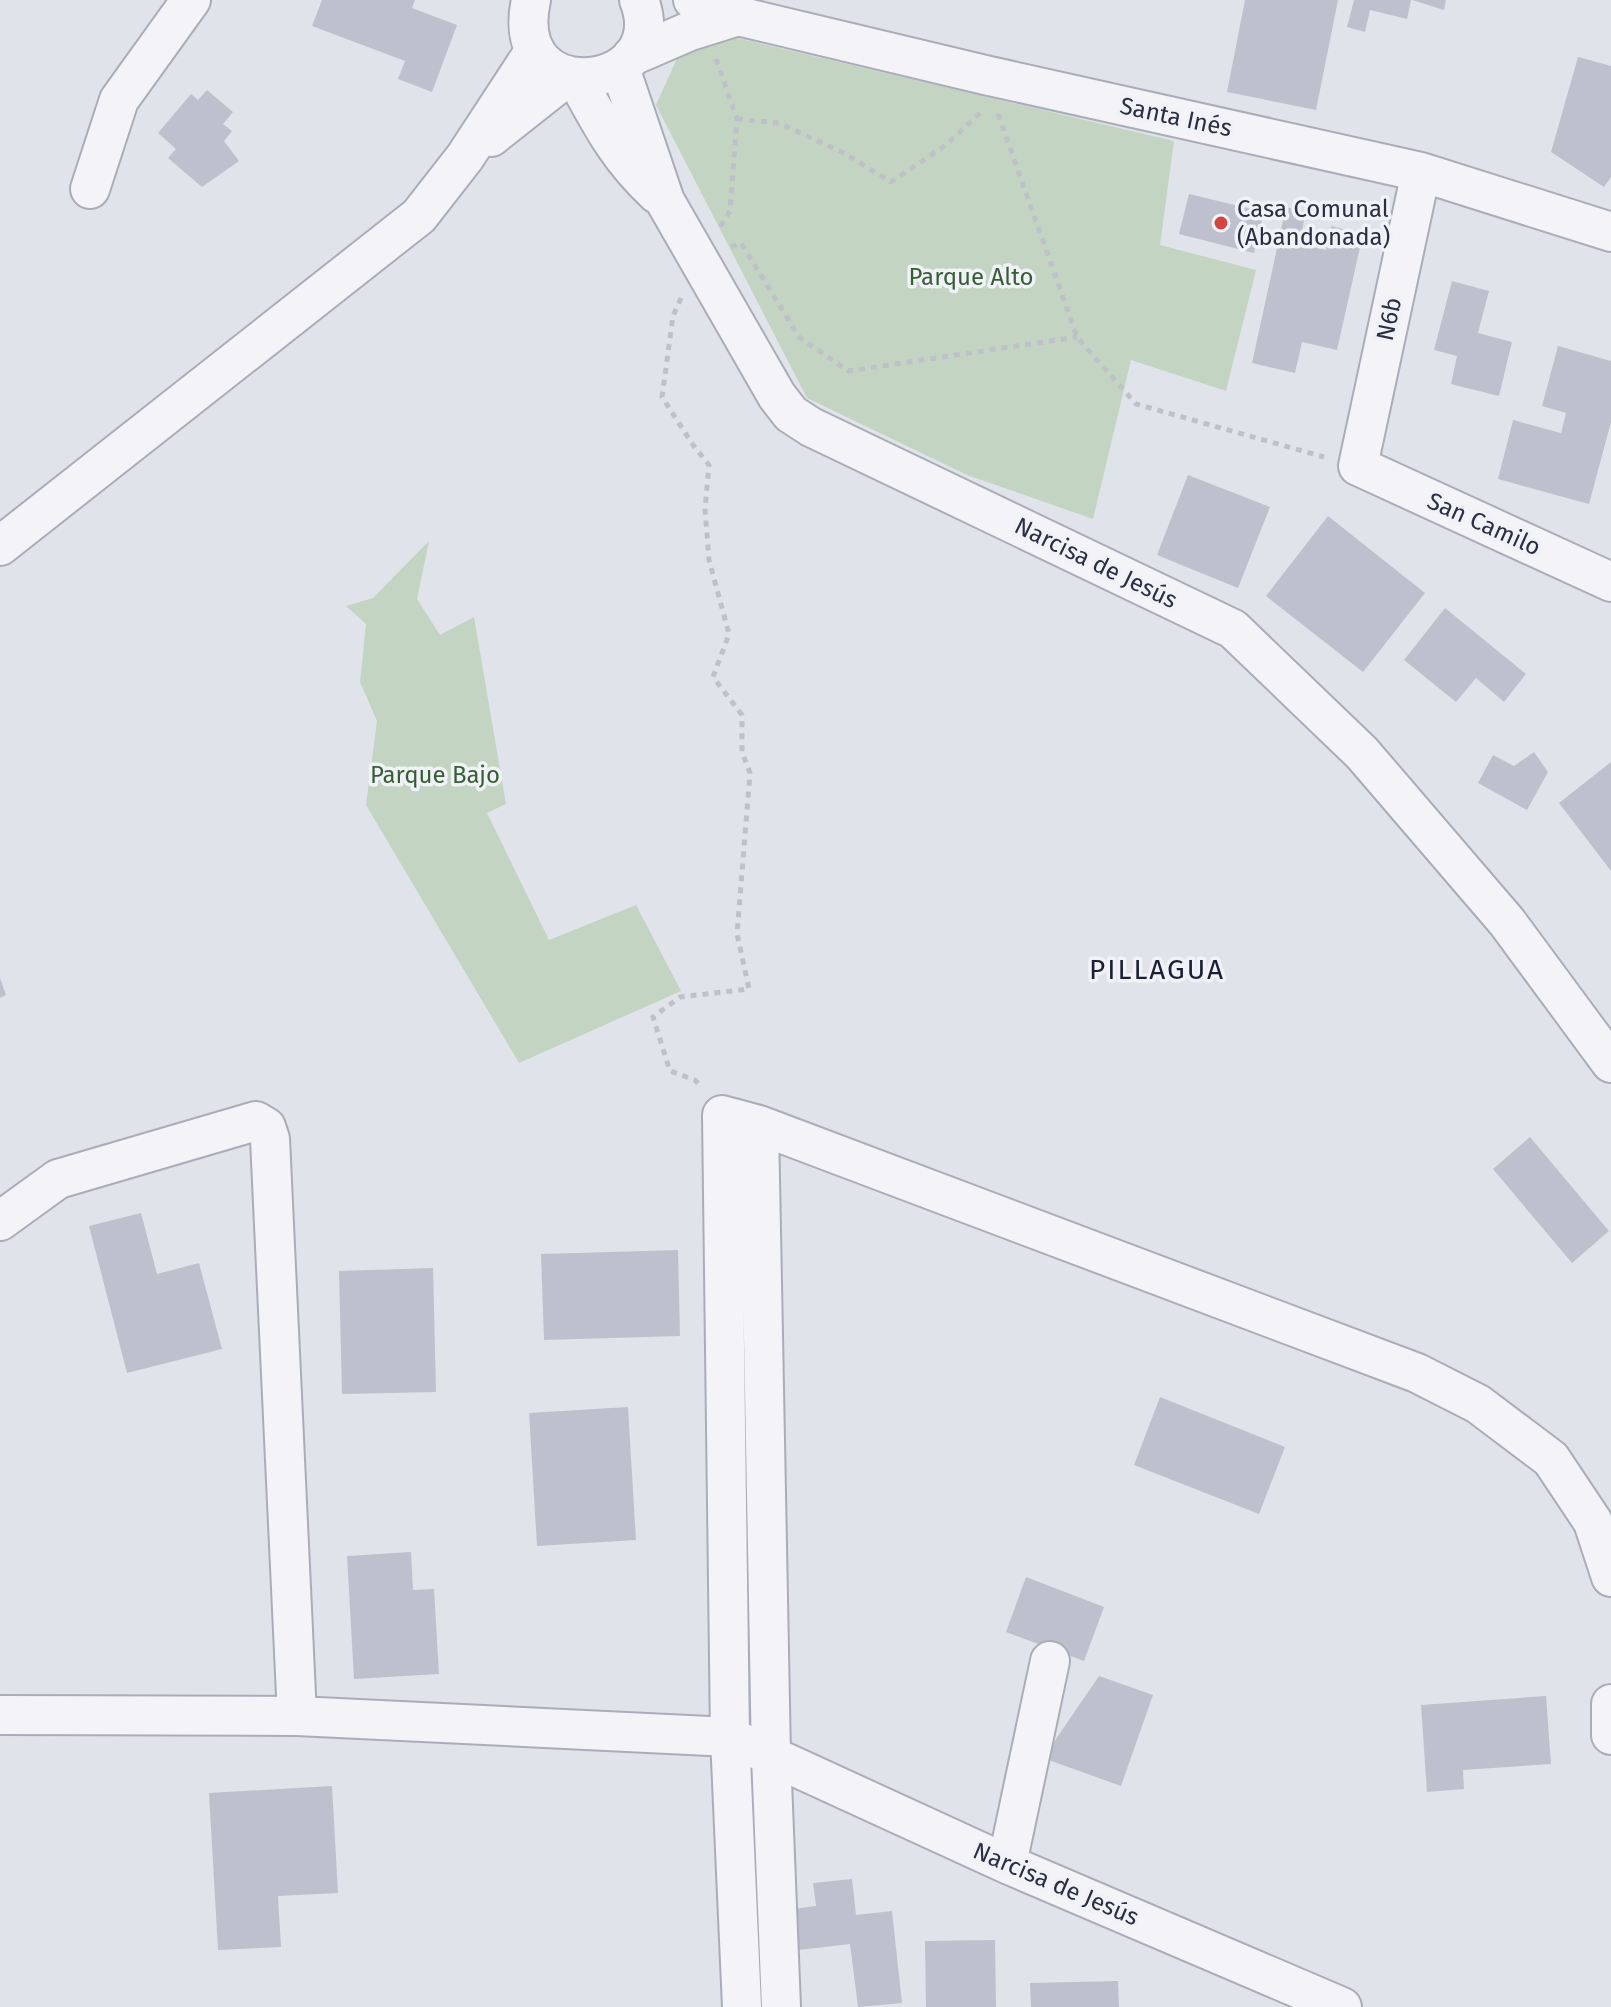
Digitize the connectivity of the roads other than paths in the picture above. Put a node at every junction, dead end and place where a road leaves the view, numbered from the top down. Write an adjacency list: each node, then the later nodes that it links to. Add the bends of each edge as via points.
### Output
1 (191, 0): 10 (street, via 119,100)
2 (639, 0): 6 (street, via 640,40)
3 (693, 0): 5 (street, Santa Inés)
4 (527, 16): 7 (street, via 549,66); 8 (street)
5 (738, 16): 6 (street, via 690,31); 9 (street, Santa Inés, via 989,88)
6 (626, 62): 7 (street, via 599,77); 11 (street, Narcisa de Jesús)
7 (572, 77): 8 (street); 11 (street, via 617,151)
8 (465, 157): 14 (street, via 419,216)
9 (1421, 172): 12 (street, Santa Inés); 13 (street, N6b)
10 (90, 189)
11 (665, 201): 16 (street, Narcisa de Jesús, via 791,414 1233,629 1362,753 1507,922)
12 (1611, 232)
13 (1358, 466): 15 (street, San Camilo)
14 (0, 546)
15 (1611, 582)
16 (1611, 1063)
17 (759, 1125): 19 (street, via 1417,1373 1478,1404 1551,1459 1593,1522); 25 (street, via 722,1115); 26 (street)
18 (0, 1221): 23 (street, via 58,1179 256,1121 266,1127)
19 (1611, 1577)
20 (1050, 1661): 27 (street)
21 (1611, 1704): 24 (street)
22 (0, 1715): 23 (street)
23 (297, 1716): 25 (street)
24 (1611, 1735)
25 (730, 1737): 26 (street, Narcisa de Jesús); 28 (street)
26 (771, 1756): 27 (street, Narcisa de Jesús); 29 (street)
27 (1007, 1864): 30 (street, Narcisa de Jesús)
28 (742, 2007)
29 (781, 2007)
30 (1342, 2007)

